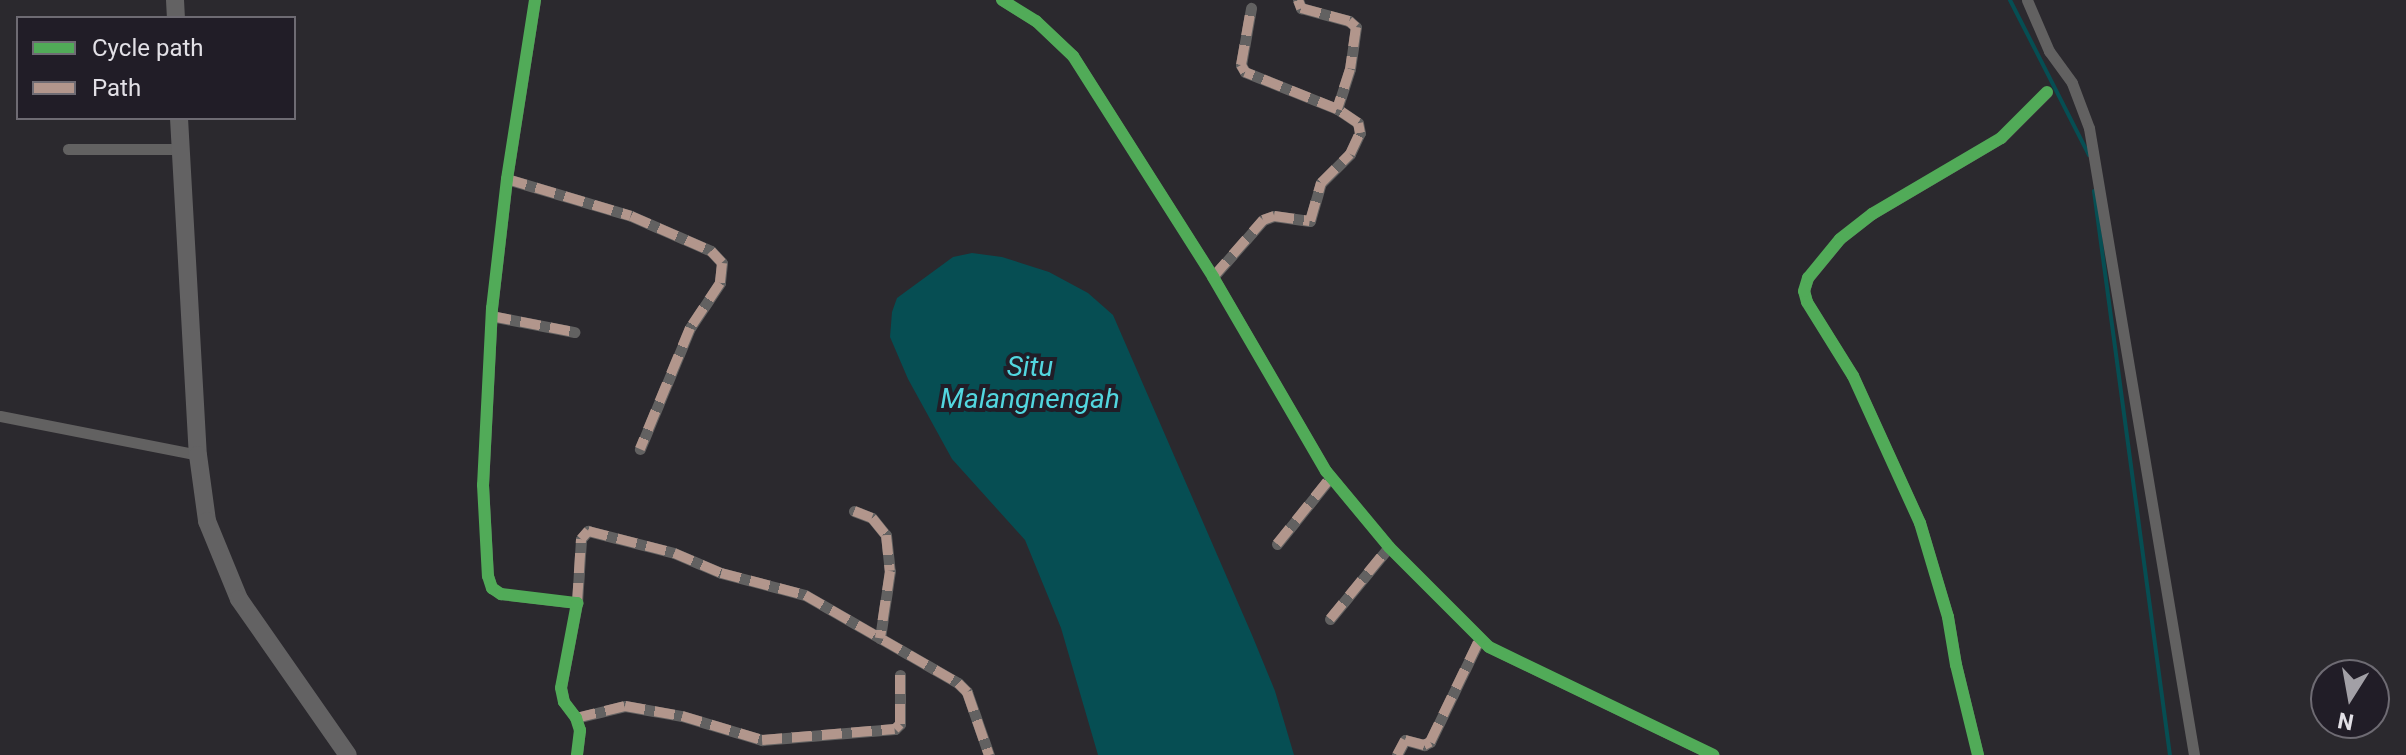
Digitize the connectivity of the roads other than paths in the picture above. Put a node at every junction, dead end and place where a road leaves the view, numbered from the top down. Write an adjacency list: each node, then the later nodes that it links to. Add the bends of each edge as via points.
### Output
1 (535, 0): 11 (street)
2 (1002, 0): 12 (street, via 1047,29 1073,56)
3 (1298, 0): 7 (street, via 1301,8 1356,27)
4 (2027, 0): 36 (street, via 2049,51 2072,83 2089,128)
5 (1251, 8): 7 (street, via 1241,65 1245,72)
6 (2047, 92): 35 (street, via 2001,138 1872,214 1840,239 1808,278 1804,291 1853,376 1920,523 1948,617)
7 (1337, 109): 12 (street, via 1358,123 1360,133 1350,154 1321,183 1310,221 1274,216 1263,220)
8 (179, 120): 10 (main road)
9 (68, 149): 10 (street)
10 (180, 149): 17 (main road)
11 (507, 179): 13 (street); 16 (street, via 631,216 711,251 722,263 720,283 690,328)
12 (1213, 277): 18 (street)
13 (491, 316): 14 (street); 22 (street, via 483,485 489,583 501,594)
14 (574, 332)
15 (0, 416): 17 (street)
16 (640, 449)
17 (198, 455): 29 (main road, via 207,521 233,589)
18 (1330, 478): 20 (street); 21 (street)
19 (854, 511): 24 (street, via 872,518 886,535 890,571)
20 (1277, 544)
21 (1389, 547): 23 (street); 25 (street)
22 (577, 603): 24 (street, via 581,539 588,531 805,595); 27 (street, via 561,688)
23 (1330, 619)
24 (880, 638): 32 (street, via 967,692)
25 (1480, 638): 33 (street, via 1430,742 1405,740); 34 (street, via 1508,659)
26 (900, 675): 28 (street, via 900,724 895,729)
27 (576, 718): 28 (street, via 625,706 682,716); 30 (street)
28 (762, 740): 31 (street)
29 (348, 755)
30 (577, 755)
31 (761, 755)
32 (989, 755)
33 (1397, 755)
34 (1713, 755)
35 (1978, 755)
36 (2194, 755)

